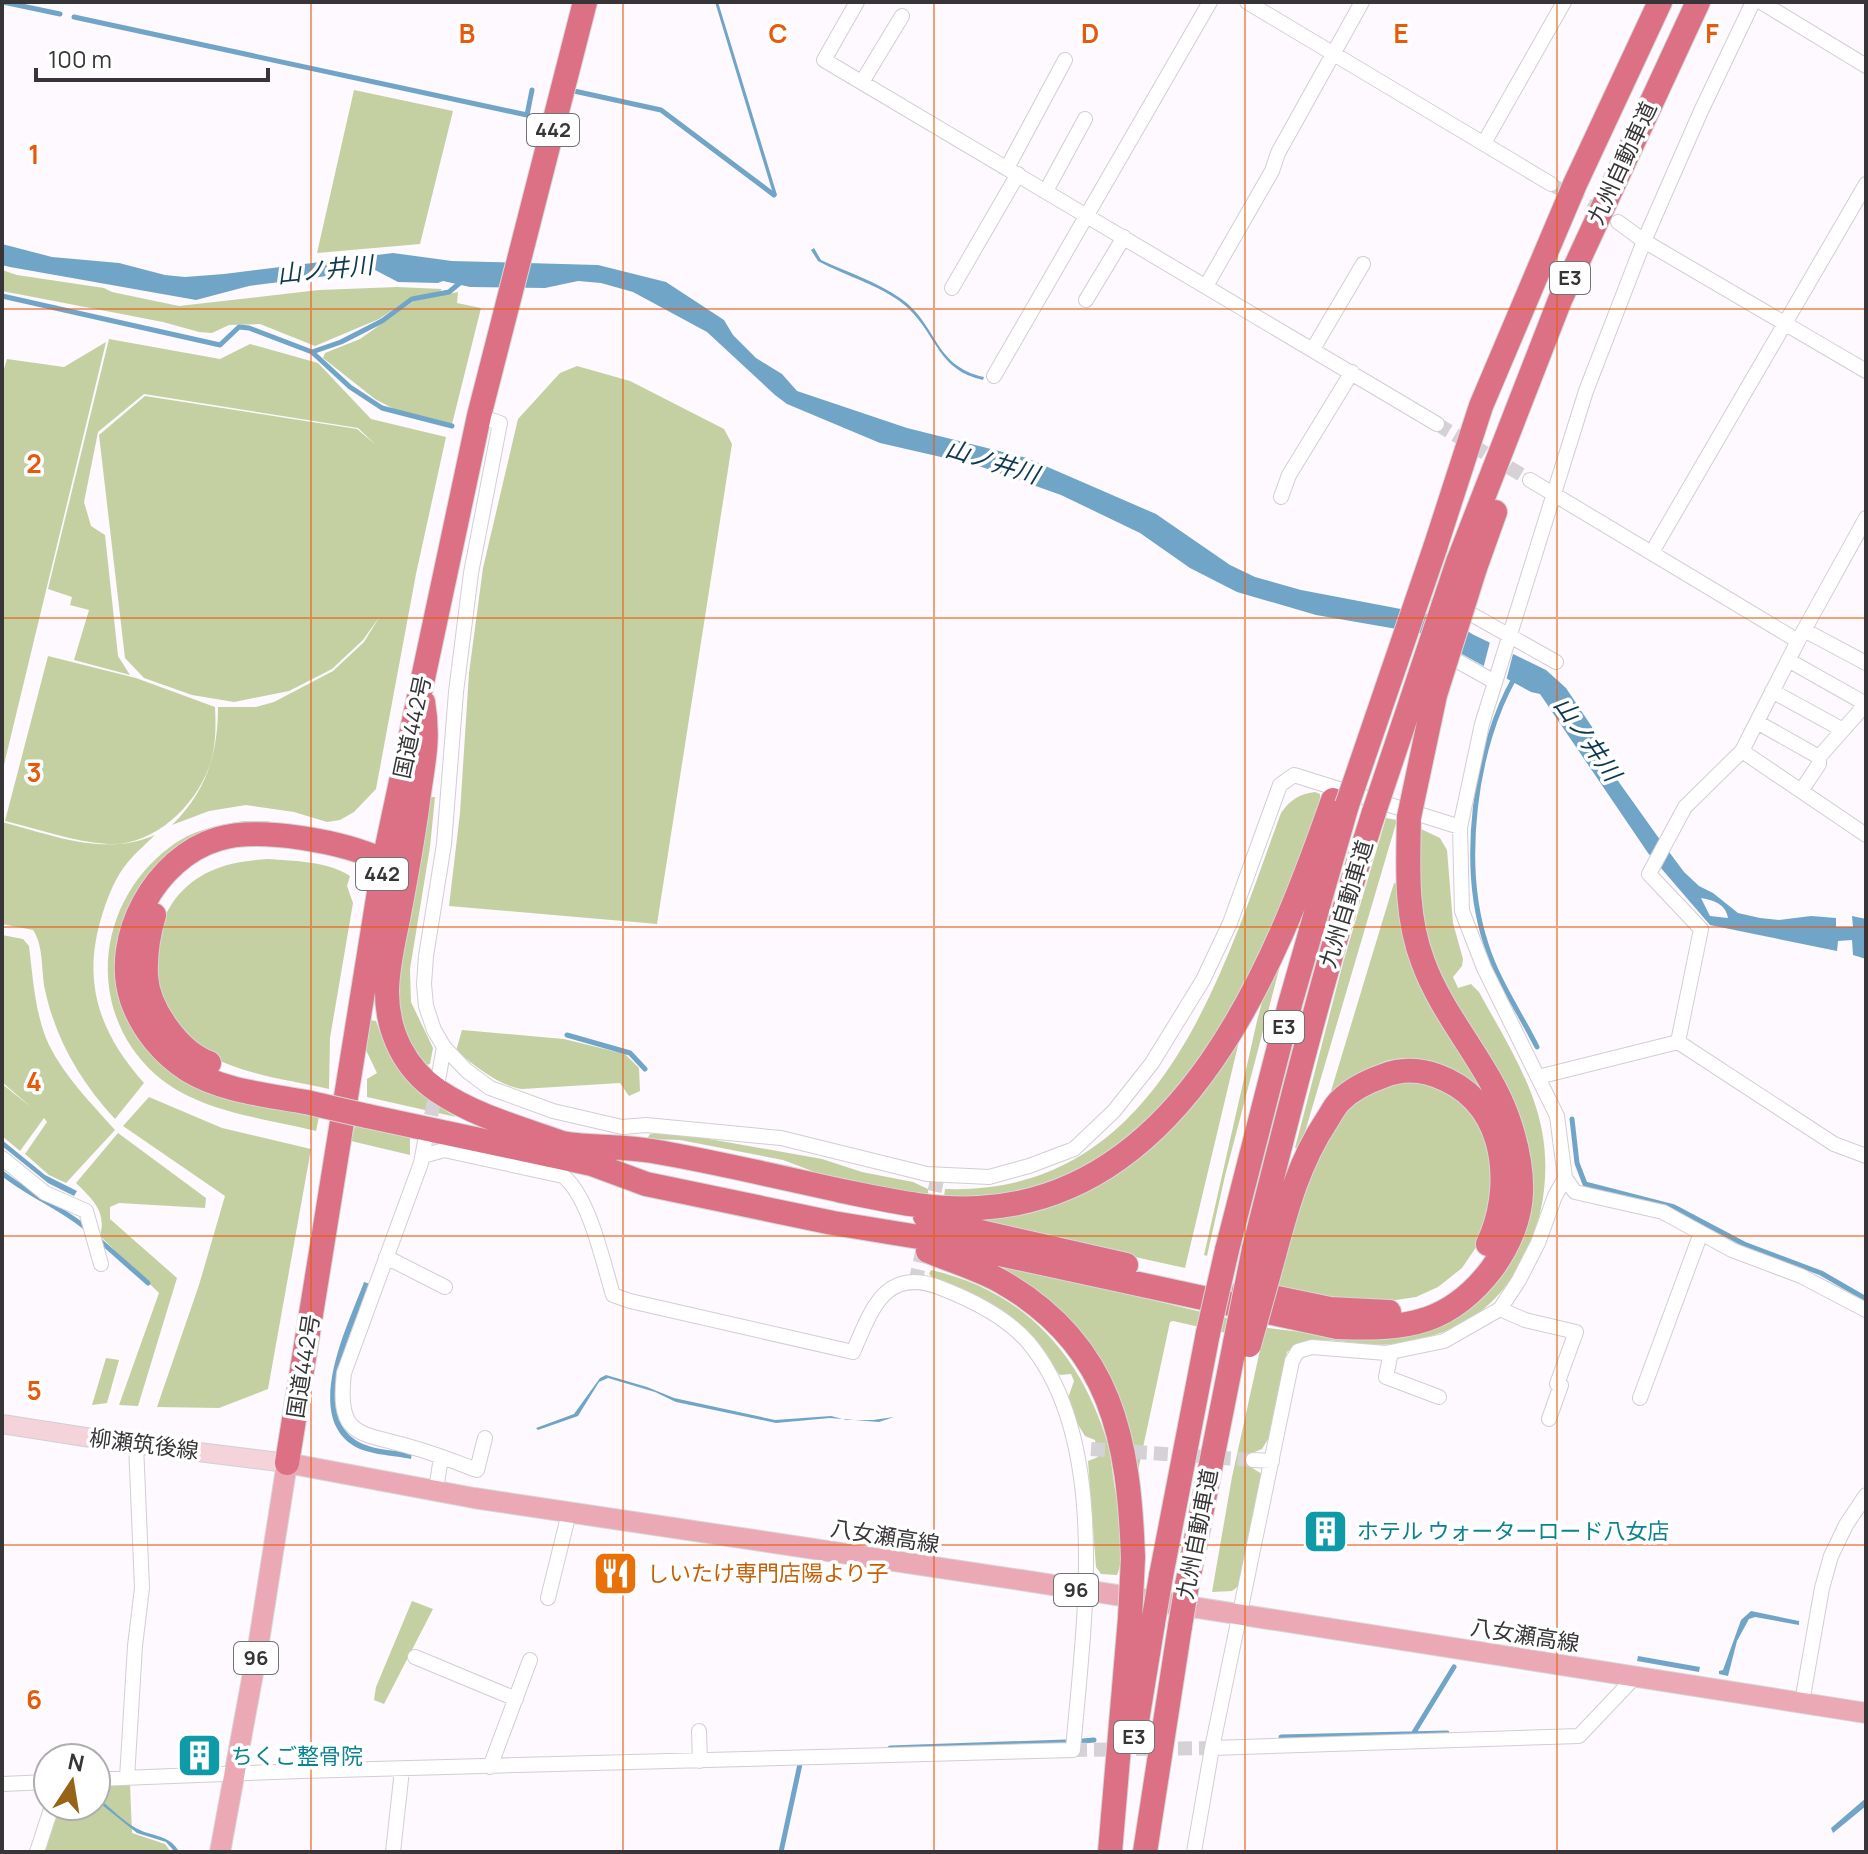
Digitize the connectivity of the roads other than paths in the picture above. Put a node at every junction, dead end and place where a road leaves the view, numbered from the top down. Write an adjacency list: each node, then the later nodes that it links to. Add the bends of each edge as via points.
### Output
1 (585, 2): 35 (highway, 国道442号 / 442)
2 (857, 2): 15 (street, via 824,60)
3 (1210, 2): 22 (street)
4 (1247, 2): 12 (street)
5 (1362, 2): 12 (street)
6 (1564, 2): 17 (street)
7 (1660, 2): 59 (highway, 九州自動車道 / E3, bridge, via 1481,406)
8 (1698, 2): 42 (highway, 九州自動車道 / E3, via 1560,300)
9 (1753, 2): 25 (street)
10 (1761, 2): 14 (street)
11 (902, 16): 15 (street)
12 (1334, 54): 17 (street); 27 (street)
13 (1065, 60): 18 (street)
14 (1866, 66)
15 (862, 82): 18 (street)
16 (1085, 119): 21 (street)
17 (1484, 143): 19 (street)
18 (1013, 171): 21 (street); 28 (street)
19 (1551, 184)
20 (1866, 184): 30 (street)
21 (1046, 191): 22 (street)
22 (1087, 215): 24 (street); 34 (street)
23 (1618, 222): 25 (street)
24 (1124, 237): 27 (street); 29 (street)
25 (1644, 241): 30 (street); 38 (street)
26 (1363, 264): 31 (street)
27 (1206, 286): 31 (street)
28 (952, 288)
29 (1086, 300)
30 (1785, 322): 32 (street); 41 (street)
31 (1313, 349): 33 (street)
32 (1866, 371)
33 (1352, 372): 36 (street); 39 (street)
34 (994, 376)
35 (479, 416): 51 (highway, 国道442号 / 442); 64 (street, via 500,423 471,573 424,984 426,1006)
36 (1437, 424)
37 (1530, 480): 38 (street)
38 (1552, 494): 41 (street); 45 (street)
39 (1281, 497)
40 (1866, 518): 44 (street)
41 (1652, 552): 44 (street)
42 (1467, 565): 75 (highway, bridge, via 1409,817 1407,883 1422,961 1506,1113 1521,1169 1516,1221 1496,1263 1477,1285 1431,1318 1373,1329 1337,1327); 77 (highway, 九州自動車道 / E3, bridge, via 1374,812 1338,925 1306,1041)
43 (1432, 592): 45 (street)
44 (1801, 636): 47 (street); 49 (street)
45 (1508, 639): 48 (street); 50 (street)
46 (1423, 642): 50 (street)
47 (1788, 660): 52 (street); 53 (street)
48 (1556, 662)
49 (1866, 663)
50 (1496, 678): 60 (street)
51 (420, 687): 62 (highway, 国道442号 / 442); 69 (highway, via 428,729 388,970 394,1035 417,1074 436,1090 465,1107)
52 (1772, 691): 54 (street); 55 (street)
53 (1866, 704): 55 (street)
54 (1757, 722): 56 (street); 57 (street)
55 (1843, 730): 57 (street)
56 (1742, 751): 58 (street); 63 (street, via 1685,807 1649,874 1701,929)
57 (1819, 757): 58 (street)
58 (1801, 791): 61 (street)
59 (1340, 803): 74 (highway, via 1258,985 1186,1096 1157,1127 1098,1173 1056,1193 981,1208); 102 (highway, 九州自動車道 / E3, bridge, via 1227,1250 1161,1576)
60 (1460, 827): 64 (street, via 1294,775 1280,785 1230,923 1203,980 1152,1063 1114,1111 1074,1149 989,1177 927,1174 781,1138 622,1127 553,1111 490,1088); 65 (street, via 1462,911)
61 (1866, 835)
62 (384, 861): 67 (highway, via 358,865 254,848 219,855 191,868 168,893 153,916 147,942 146,980 162,1023 195,1058 307,1097); 95 (highway, 国道442号 / 442)
63 (1678, 1042): 65 (street); 71 (street, via 1834,1144)
64 (444, 1047): 66 (street)
65 (1538, 1077): 73 (street, via 1557,1116)
66 (438, 1080)
67 (368, 1111): 69 (highway); 75 (highway, via 592,1164 646,1184)
68 (426, 1136): 70 (street)
69 (562, 1143): 74 (highway, via 650,1150)
70 (423, 1156): 78 (street); 90 (street, via 444,1150 563,1176 582,1199 613,1295 630,1301 853,1352 878,1298 890,1288 911,1282 937,1286 1005,1321 1028,1342 1052,1377)
71 (1866, 1156)
72 (2, 1158): 79 (street, via 45,1193 86,1211)
73 (1565, 1178): 76 (street, via 1575,1192 1663,1212); 81 (street, via 1538,1243)
74 (886, 1200): 77 (highway, via 939,1222 1330,1309 1402,1310 1420,1305 1465,1276 1485,1252 1499,1221 1504,1192 1501,1157 1479,1104 1461,1086 1415,1070 1369,1081 1340,1100 1309,1147)
75 (878, 1231): 102 (highway, bridge, via 1001,1281 1078,1345 1120,1433)
76 (1701, 1233): 82 (street); 85 (street)
77 (1264, 1252): 124 (highway, 九州自動車道 / E3, bridge, via 1165,1718)
78 (386, 1257): 80 (street); 92 (street, via 344,1373 341,1398 347,1420 365,1437)
79 (101, 1264)
80 (445, 1287)
81 (1500, 1309): 83 (street, via 1444,1341); 86 (street, via 1576,1332)
82 (1866, 1310)
83 (1391, 1352): 84 (street, via 1386,1377); 94 (street, via 1312,1347 1298,1351)
84 (1439, 1397)
85 (1640, 1398)
86 (1549, 1419)
87 (2, 1424): 89 (main road, 柳瀬筑後線)
88 (485, 1438): 92 (street, via 477,1470)
89 (136, 1444): 95 (main road, 柳瀬筑後線); 116 (street, via 142,1588)
90 (1075, 1448): 91 (street); 99 (street)
91 (1091, 1449)
92 (441, 1457): 96 (street)
93 (1253, 1460): 94 (street)
94 (1272, 1461): 101 (street)
95 (287, 1463): 96 (main road, 八女瀬高線 / 96); 114 (main road, 96)
96 (436, 1490): 98 (main road, 八女瀬高線 / 96)
97 (1866, 1495): 107 (street, via 1831,1556)
98 (569, 1513): 99 (main road, 八女瀬高線 / 96); 100 (street)
99 (1086, 1592): 101 (main road, 八女瀬高線 / 96); 111 (street, via 1073,1750)
100 (548, 1598)
101 (1241, 1616): 105 (main road, 八女瀬高線 / 96); 110 (street)
102 (1142, 1620): 123 (highway, 九州自動車道 / E3)
103 (415, 1657): 106 (street)
104 (530, 1660): 106 (street)
105 (1636, 1676): 107 (main road, 八女瀬高線 / 96); 110 (street, via 1579,1736)
106 (516, 1699): 112 (street)
107 (1802, 1702): 108 (main road, 八女瀬高線 / 96)
108 (1866, 1713)
109 (699, 1731): 111 (street)
110 (1212, 1748): 125 (street)
111 (700, 1761): 112 (street)
112 (490, 1767): 113 (street)
113 (402, 1770): 114 (street); 122 (street)
114 (235, 1774): 116 (street); 121 (main road, 96)
115 (112, 1778): 116 (street)
116 (127, 1778)
117 (32, 1783): 118 (street)
118 (2, 1784)
119 (47, 1822): 120 (street)
120 (37, 1852)
121 (220, 1852)
122 (393, 1852)
123 (1112, 1852)
124 (1145, 1852)
125 (1194, 1852)

